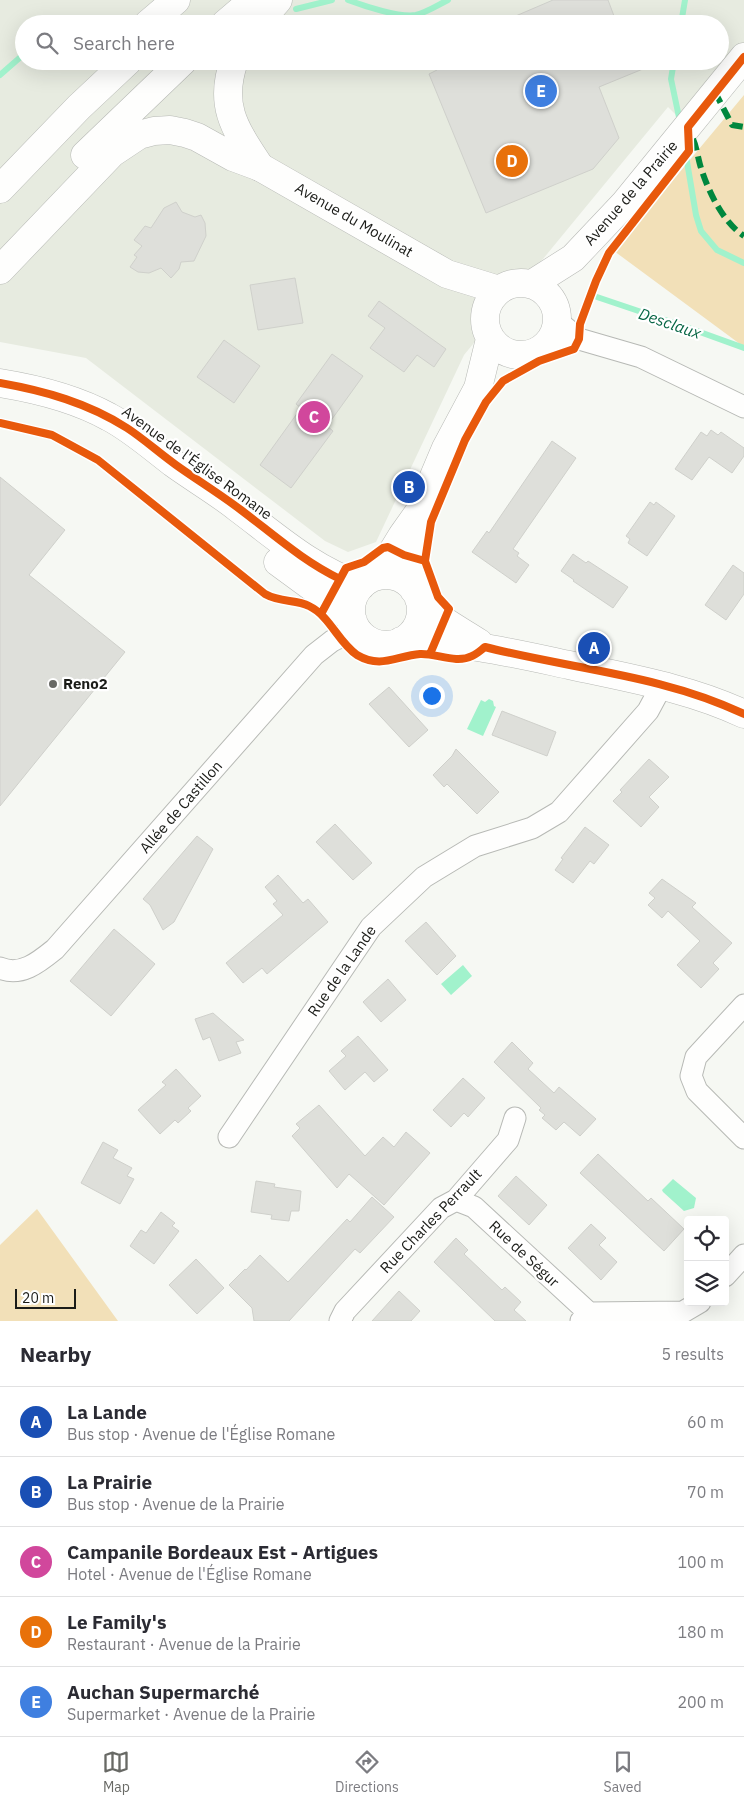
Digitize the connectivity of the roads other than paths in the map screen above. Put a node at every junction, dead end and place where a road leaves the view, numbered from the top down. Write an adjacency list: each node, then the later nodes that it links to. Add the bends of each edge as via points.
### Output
1 (176, 0): 5 (main road)
2 (196, 0): 6 (main road)
3 (253, 0): 7 (main road)
4 (278, 0): 8 (main road)
5 (158, 15)
6 (180, 15)
7 (236, 15)
8 (265, 15)
9 (744, 57): 18 (main road, Avenue de la Prairie, via 683,134)
10 (98, 70): 14 (main road)
11 (119, 70): 16 (main road)
12 (173, 70): 17 (main road)
13 (231, 70): 15 (main road, via 228,109 236,130)
14 (0, 167)
15 (260, 167): 19 (main road, Avenue du Moulinat, via 185,133 170,130 139,135 112,153); 20 (main road, Avenue du Moulinat)
16 (0, 189)
17 (0, 244)
18 (574, 258): 21 (main road, Avenue de la Prairie); 23 (main road, Avenue de la Prairie)
19 (0, 270)
20 (447, 274): 22 (main road, Avenue du Moulinat); 24 (main road, Avenue du Moulinat)
21 (532, 284): 22 (main road, Avenue de la Prairie, via 522,282); 23 (main road, via 543,290)
22 (499, 290): 24 (main road, via 487,305)
23 (552, 322): 25 (main road, via 531,354); 28 (street, via 579,339 641,357)
24 (488, 328): 25 (main road, via 498,347); 27 (main road)
25 (517, 354): 27 (main road)
26 (0, 383): 29 (main road, Avenue de l'Église Romane, via 61,397 108,416)
27 (478, 388): 30 (main road, via 446,448)
28 (744, 407)
29 (174, 463): 31 (main road, Avenue de l'Église Romane, via 317,567 340,579); 33 (main road, Avenue de l'Église Romane, via 216,509 258,546 338,606)
30 (419, 512): 31 (main road, via 384,567); 32 (main road, via 413,561)
31 (366, 582): 32 (main road, via 380,575 392,576 402,579); 33 (main road, via 354,595 351,606)
32 (416, 595): 34 (main road, via 420,618 415,629); 35 (main road, via 429,611)
33 (354, 625): 34 (main road, via 374,643 386,645); 38 (street, Allée de Castillon, via 314,654 55,950 23,970)
34 (401, 641): 35 (main road)
35 (485, 647): 36 (main road)
36 (662, 685): 37 (main road); 41 (street, Rue de la Lande, via 648,711 559,812 532,828 475,846 424,877 371,927)
37 (744, 714)
38 (0, 968)
39 (744, 1005): 42 (street, via 696,1057 691,1076 697,1090)
40 (515, 1118): 43 (street, Rue Charles Perrault, via 508,1140)
41 (229, 1137)
42 (744, 1138)
43 (456, 1200): 47 (street, Rue de Ségur, via 474,1207); 48 (street, Rue Charles Perrault, via 441,1208 345,1311)
44 (744, 1255): 45 (street)
45 (729, 1272)
46 (693, 1306): 47 (street, via 683,1312)
47 (585, 1317)
48 (340, 1321)

